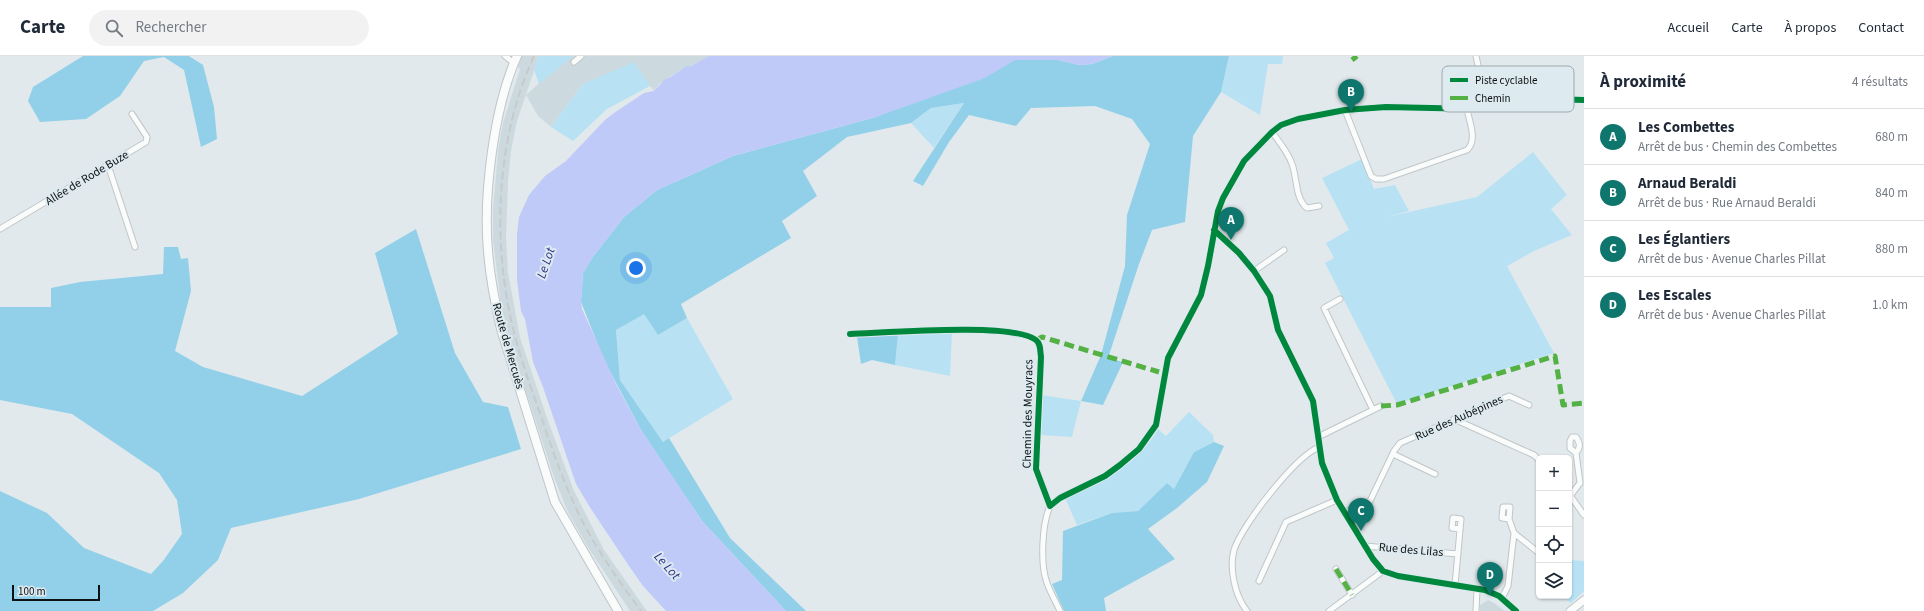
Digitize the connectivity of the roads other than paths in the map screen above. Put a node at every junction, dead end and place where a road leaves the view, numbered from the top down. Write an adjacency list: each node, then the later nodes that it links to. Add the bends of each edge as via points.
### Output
1 (505, 56): 4 (street)
2 (581, 56): 5 (street)
3 (1476, 56): 6 (street)
4 (515, 59): 53 (main road, Route de Mercuès, via 494,136 489,190 488,250 494,300 555,502)
5 (574, 62)
6 (1478, 66)
7 (1574, 100): 8 (street)
8 (1584, 100)
9 (1442, 108): 10 (street, via 1386,107)
10 (1345, 110): 11 (street, via 1371,176 1376,179 1384,179 1467,150 1473,139); 13 (street, via 1298,119 1281,125)
11 (1467, 112)
12 (132, 114): 14 (street, Allée de Rode Buze, via 147,137 146,142)
13 (1272, 132): 15 (street, via 1293,165 1298,193 1304,206); 17 (street, via 1244,161 1236,174 1223,198)
14 (108, 165): 16 (street, Allée de Rode Buze); 18 (street)
15 (1319, 206)
16 (0, 229)
17 (1214, 230): 20 (street); 36 (street, via 1201,295 1168,358 1156,425 1139,449 1120,465)
18 (135, 247)
19 (1284, 250): 20 (street)
20 (1254, 271): 27 (street, via 1270,296 1278,330 1313,401)
21 (1340, 299): 25 (street, via 1324,308)
22 (850, 334): 36 (street, Chemin des Mouyracs, via 974,330 1002,331 1036,340 1040,346 1041,357 1036,469)
23 (1528, 405): 26 (street, Rue des Aubépines, via 1509,396)
24 (1381, 406): 25 (street)
25 (1373, 410): 27 (street)
26 (1454, 419): 30 (street, Rue des Aubépines, via 1400,444); 31 (street)
27 (1318, 437): 28 (street)
28 (1319, 448): 35 (street, via 1322,463); 55 (street, via 1309,451 1275,486 1234,550 1235,585)
29 (1576, 453): 33 (street, via 1580,483)
30 (1393, 454): 32 (street); 37 (street, Rue des Aubépines, via 1370,501)
31 (1536, 457)
32 (1435, 474)
33 (1572, 493)
34 (1572, 498): 38 (street)
35 (1337, 500): 37 (street); 47 (street, via 1286,522)
36 (1050, 506): 54 (street, via 1044,528 1044,566 1047,582)
37 (1344, 513): 42 (street)
38 (1584, 515)
39 (1509, 519): 41 (street)
40 (1460, 529): 44 (street, Rue des Lilas)
41 (1514, 533): 43 (street); 51 (street, via 1508,586)
42 (1365, 546): 44 (street, Rue des Lilas); 46 (street)
43 (1536, 551)
44 (1458, 554): 48 (street, Rue des Lilas)
45 (1336, 569): 50 (street)
46 (1383, 571): 48 (street, via 1398,576); 50 (street)
47 (1259, 581)
48 (1455, 585): 49 (street)
49 (1477, 589): 51 (street); 57 (street)
50 (1352, 595): 56 (street)
51 (1502, 598): 58 (street)
52 (1584, 600): 59 (street)
53 (618, 611)
54 (1060, 611)
55 (1247, 611)
56 (1329, 611)
57 (1476, 611)
58 (1516, 611)
59 (1570, 611)

